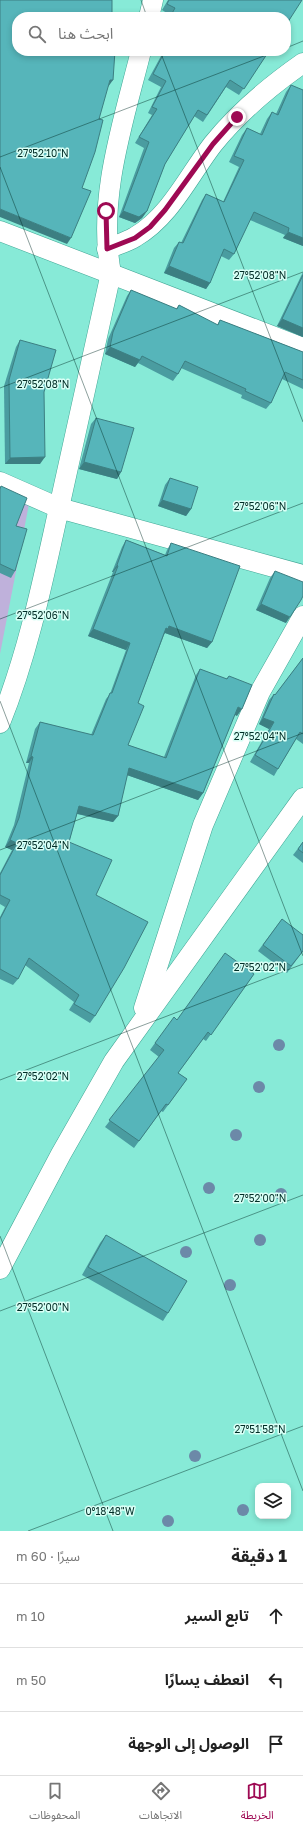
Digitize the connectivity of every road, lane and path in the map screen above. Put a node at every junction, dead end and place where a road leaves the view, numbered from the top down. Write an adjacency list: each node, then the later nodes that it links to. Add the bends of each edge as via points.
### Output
1 (153, 0): 2 (street)
2 (150, 12)
3 (140, 56): 6 (street, via 118,141 106,211)
4 (303, 63): 6 (street, via 280,79 237,117 213,144 150,227 135,238)
5 (0, 232): 7 (street)
6 (107, 249): 7 (street)
7 (111, 273): 8 (street); 10 (street)
8 (303, 348)
9 (0, 482): 10 (street)
10 (59, 508): 11 (street); 13 (street, via 36,609 11,696)
11 (303, 575)
12 (303, 616): 15 (street, via 260,692 203,825)
13 (0, 723)
14 (303, 798): 15 (street)
15 (138, 1026): 16 (street, via 114,1061 68,1141)
16 (0, 1269)

